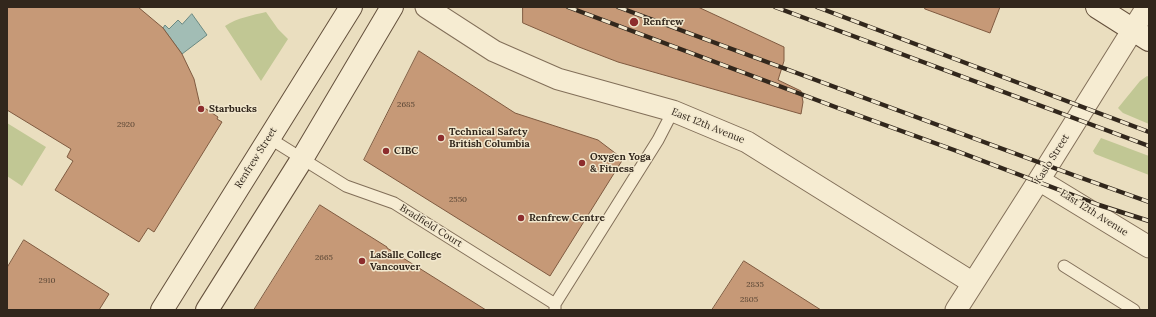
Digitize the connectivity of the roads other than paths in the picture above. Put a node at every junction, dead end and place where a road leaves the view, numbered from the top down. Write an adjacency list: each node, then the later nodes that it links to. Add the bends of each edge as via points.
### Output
1 (351, 7): 8 (street, Renfrew Street)
2 (392, 7): 9 (street)
3 (426, 7): 7 (street, East 12th Avenue, via 494,50 558,79)
4 (1097, 7): 6 (street)
5 (1147, 7): 6 (street, Kaslo Street)
6 (1141, 34): 10 (street, Kaslo Street)
7 (673, 111): 13 (street, East 12th Avenue, via 747,142); 14 (lane, via 658,140)
8 (269, 138): 9 (lane, Bradfield Court); 15 (street, Renfrew Street)
9 (302, 159): 14 (lane, Bradfield Court, via 346,186 394,203); 16 (street)
10 (1039, 180): 11 (street, East 12th Avenue); 13 (street, Kaslo Street)
11 (1149, 247)
12 (1064, 266): 18 (lane)
13 (973, 283): 17 (street, Kaslo Street)
14 (555, 307)
15 (162, 310)
16 (207, 310)
17 (956, 310)
18 (1134, 310)

